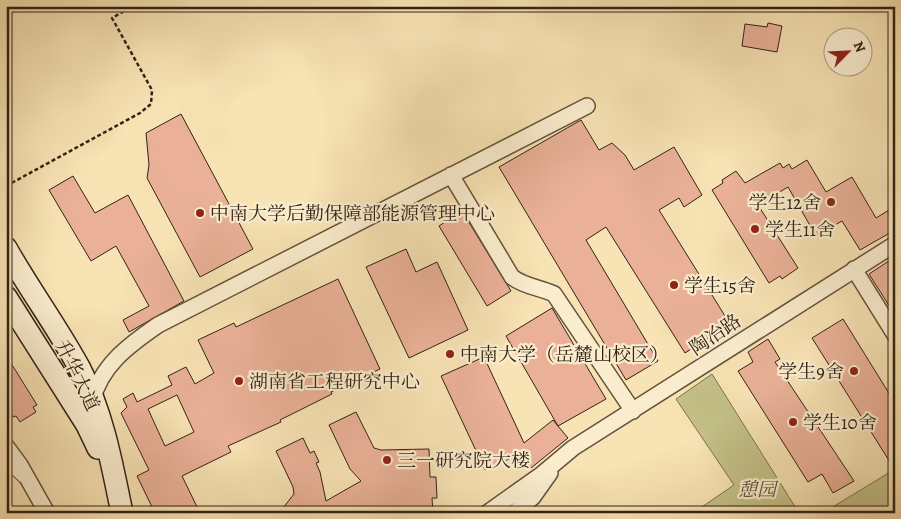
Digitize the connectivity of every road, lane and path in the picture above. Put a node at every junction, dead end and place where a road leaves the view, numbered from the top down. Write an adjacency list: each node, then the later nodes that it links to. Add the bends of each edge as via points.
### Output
1 (133, 6): 4 (path, via 112,18 152,90 151,104)
2 (587, 106): 3 (street)
3 (451, 175): 10 (street, via 158,325 113,361); 11 (street, via 512,277 522,285 554,294)
4 (6, 186)
5 (895, 244): 7 (street, 陶冶路)
6 (6, 248): 10 (street, 升华大道, via 76,363)
7 (854, 269): 9 (street); 11 (street, 陶冶路)
8 (6, 297): 12 (street, 升华大道)
9 (895, 335)
10 (92, 399): 12 (street); 19 (street, 升华大道, via 104,432)
11 (633, 411): 15 (street, 陶冶路, via 573,448)
12 (87, 425): 18 (street, 升华大道, via 102,457)
13 (6, 446): 16 (street)
14 (6, 463): 16 (lane)
15 (556, 463): 20 (street, 陶冶路); 21 (street, via 533,497)
16 (34, 490): 17 (street)
17 (47, 513)
18 (114, 513)
19 (122, 513)
20 (487, 513)
21 (514, 513)

